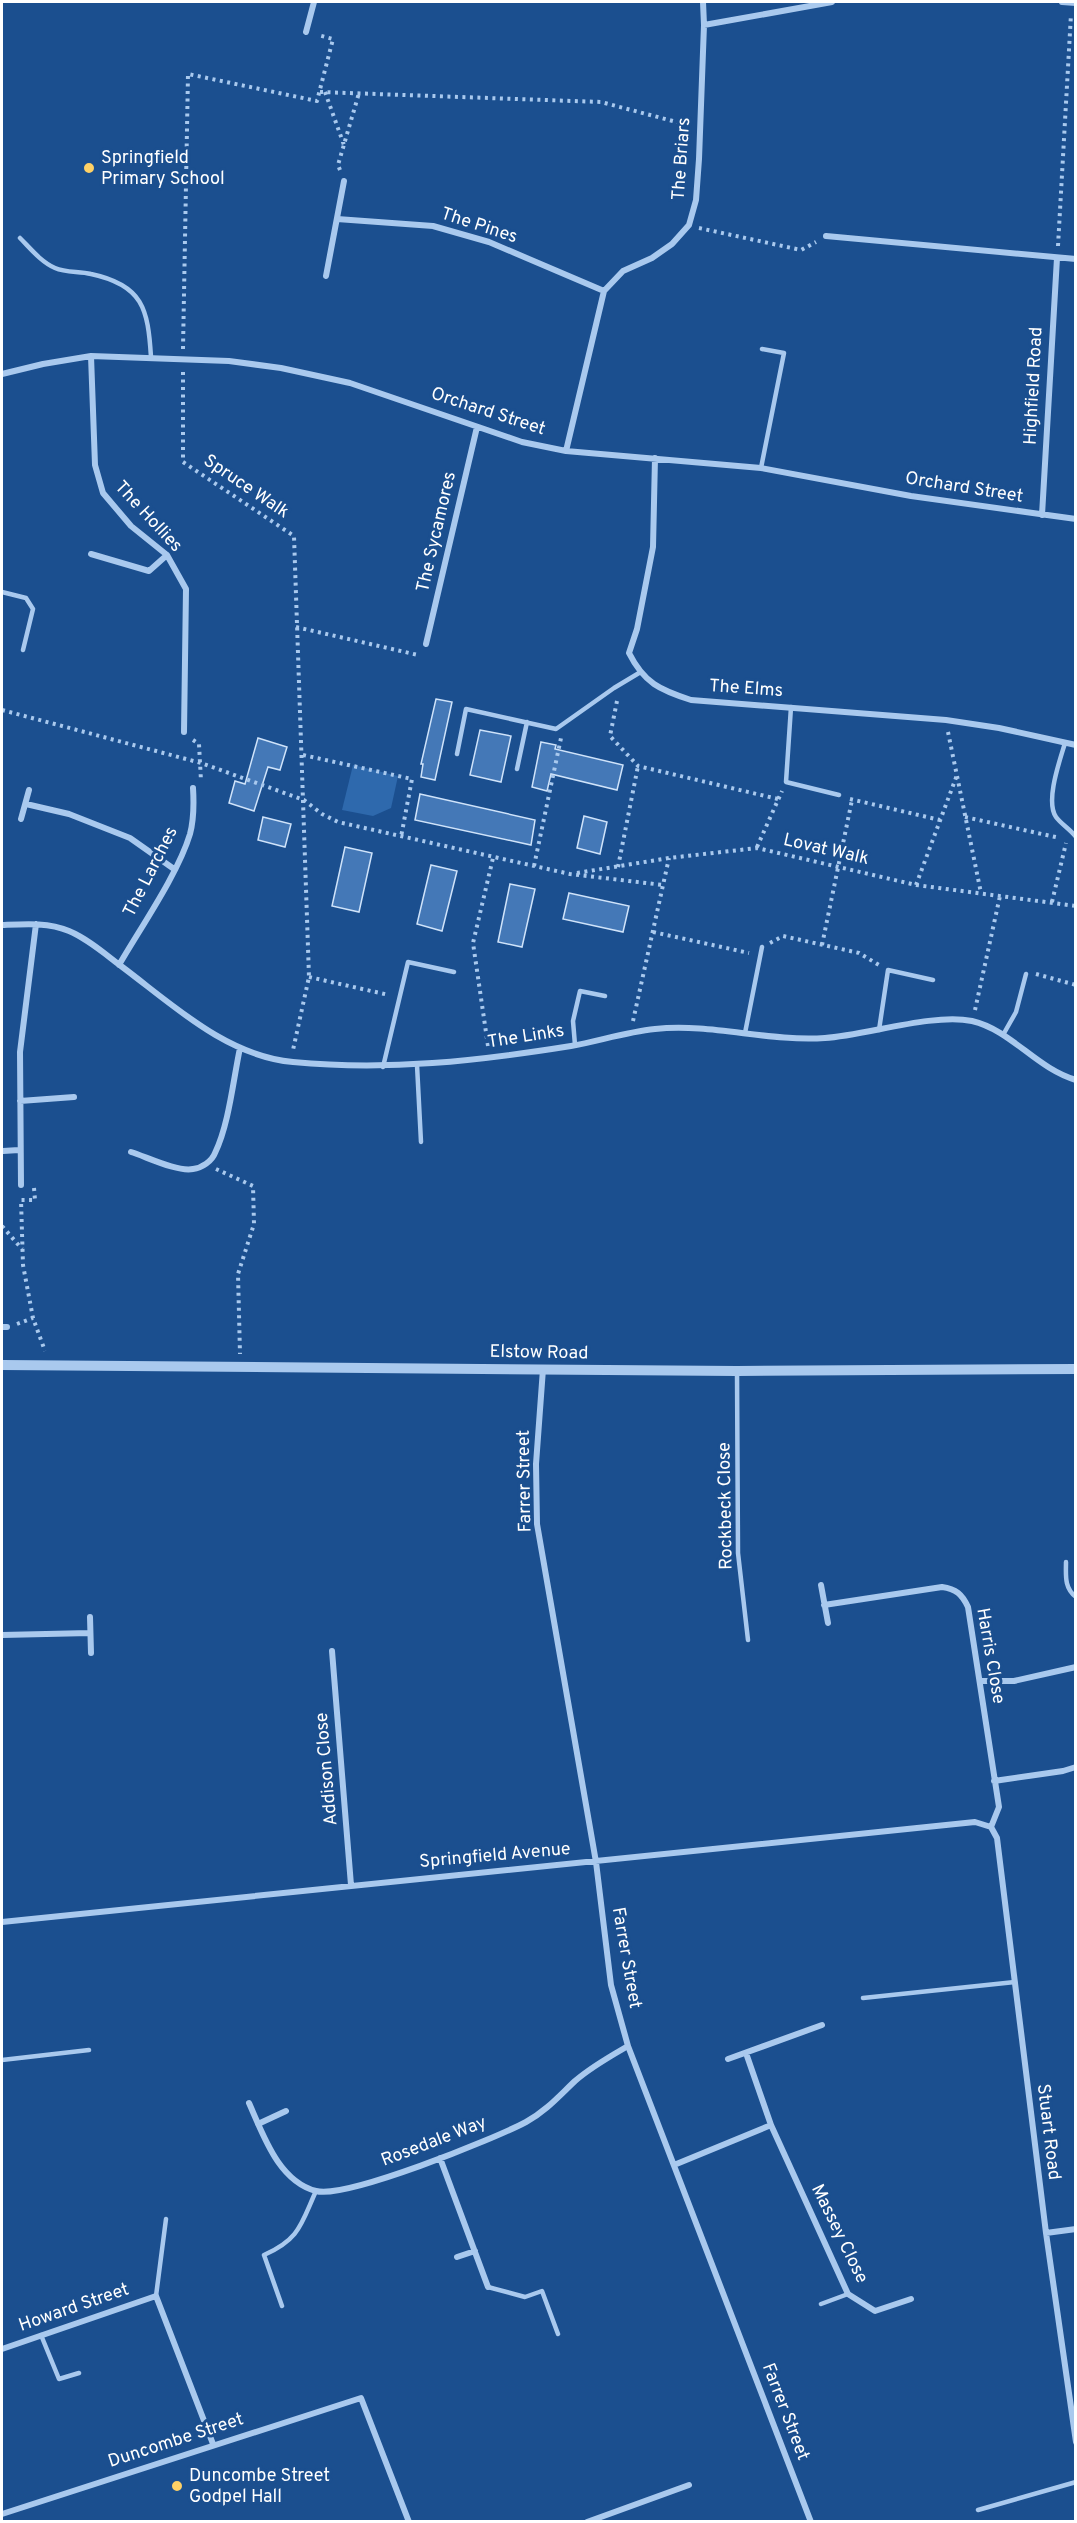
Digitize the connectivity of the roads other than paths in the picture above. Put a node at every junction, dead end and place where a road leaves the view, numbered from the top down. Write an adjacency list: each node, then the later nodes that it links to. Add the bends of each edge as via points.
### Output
1 (314, 2): 7 (street)
2 (703, 2): 6 (street, The Briars)
3 (832, 2): 6 (street)
4 (1062, 2): 5 (street)
5 (1074, 3)
6 (704, 25): 15 (street, The Briars, via 696,200 689,225 672,244 623,271)
7 (306, 32)
8 (344, 181): 9 (street)
9 (337, 219): 14 (street); 15 (street, The Pines, via 433,226 489,242)
10 (826, 236): 12 (street)
11 (20, 238): 18 (lane, via 48,265 112,280 138,297 149,329)
12 (1057, 258): 13 (street); 24 (street, Highfield Road)
13 (1076, 259)
14 (326, 276)
15 (604, 291): 21 (street)
16 (762, 349): 23 (lane, via 784,353)
17 (91, 356): 18 (street, Orchard Street); 19 (street, Orchard Street); 27 (street, The Hollies, via 95,465 103,493 131,525)
18 (151, 357): 20 (street, Orchard Street, via 281,368 350,383)
19 (2, 374)
20 (477, 427): 21 (street, Orchard Street); 29 (street, The Sycamores)
21 (566, 451): 22 (street, Orchard Street)
22 (656, 458): 23 (street, Orchard Street); 31 (street, via 653,547 629,653)
23 (761, 468): 24 (street, Orchard Street)
24 (1042, 515): 25 (street, Orchard Street)
25 (1076, 519)
26 (91, 554): 27 (street, via 148,571)
27 (166, 555): 34 (street, The Hollies, via 186,589)
28 (2, 592): 30 (lane, via 26,598 33,609)
29 (426, 644)
30 (23, 650)
31 (639, 673): 32 (street, The Elms, via 667,692 691,700); 33 (lane, via 556,729)
32 (791, 707): 35 (street, The Elms, via 946,720); 41 (lane, via 786,782)
33 (527, 722): 37 (lane, via 466,709); 38 (lane)
34 (183, 732)
35 (1065, 743): 36 (street, The Elms); 44 (lane, via 1051,801 1055,816)
36 (1076, 745)
37 (457, 754)
38 (517, 769)
39 (193, 788): 45 (street, The Larches, via 190,834)
40 (30, 790): 42 (street)
41 (839, 795)
42 (26, 804): 43 (street); 45 (street, via 69,814 130,838)
43 (21, 819)
44 (1076, 837)
45 (174, 869): 49 (street, The Larches)
46 (36, 924): 47 (street, The Links); 49 (street, The Links, via 68,931); 63 (street, via 20,1052)
47 (2, 925)
48 (762, 947): 55 (lane)
49 (119, 965): 58 (street, The Links, via 210,1032)
50 (454, 972): 60 (lane, via 408,962)
51 (1026, 974): 56 (lane, via 1016,1012)
52 (933, 980): 54 (lane, via 888,970)
53 (604, 996): 57 (lane, via 580,991 573,1021)
54 (879, 1030): 55 (street, The Links, via 826,1038 777,1039); 56 (street, The Links, via 941,1020 973,1021)
55 (745, 1033): 57 (street, The Links, via 655,1029)
56 (1003, 1035): 61 (street, The Links, via 1047,1066)
57 (575, 1045): 59 (street, The Links, via 490,1059)
58 (240, 1048): 60 (street, The Links, via 290,1062); 67 (street, via 215,1155 205,1165 182,1169)
59 (417, 1065): 60 (street, The Links); 64 (lane)
60 (383, 1067)
61 (1076, 1080)
62 (74, 1097): 63 (street)
63 (20, 1101): 65 (street)
64 (421, 1142)
65 (19, 1150): 66 (street); 68 (street)
66 (3, 1151)
67 (130, 1152)
68 (21, 1185)
69 (2, 1365): 71 (street, Elstow Road)
70 (1076, 1368): 72 (street, Elstow Road)
71 (543, 1369): 72 (street, Elstow Road); 89 (street, Farrer Street, via 536,1464 537,1524)
72 (737, 1371): 81 (lane, Rockbeck Close, via 738,1553)
73 (1066, 1562): 75 (lane, via 1066,1581)
74 (821, 1585): 76 (street)
75 (1076, 1597)
76 (824, 1605): 78 (street); 85 (street, Harris Close, via 952,1588 963,1595 968,1606)
77 (90, 1617): 79 (street)
78 (828, 1623)
79 (90, 1633): 80 (street); 83 (street)
80 (2, 1635)
81 (748, 1640)
82 (332, 1651): 90 (street, Addison Close)
83 (91, 1653)
84 (1076, 1667): 85 (street, via 1014,1681)
85 (980, 1681): 87 (street, Harris Close)
86 (1076, 1767): 87 (street)
87 (994, 1781): 88 (street, Harris Close, via 999,1808)
88 (992, 1827): 89 (street, Springfield Avenue, via 975,1822); 92 (street, Stuart Road, via 997,1838)
89 (596, 1862): 90 (street, Springfield Avenue); 95 (street, Farrer Street, via 612,1985)
90 (351, 1885): 91 (street, Springfield Avenue)
91 (2, 1922)
92 (1015, 1982): 93 (lane); 109 (street, Stuart Road)
93 (863, 1998)
94 (822, 2025): 97 (street)
95 (628, 2046): 104 (street, Rosedale Way, via 600,2061 526,2122); 105 (street, Farrer Street)
96 (89, 2050): 99 (lane)
97 (746, 2053): 98 (street); 103 (street, Massey Close)
98 (728, 2059)
99 (2, 2060)
100 (249, 2103): 102 (street)
101 (286, 2111): 102 (street)
102 (258, 2124): 106 (street, via 278,2163 294,2180)
103 (771, 2125): 105 (street); 113 (street, Massey Close)
104 (440, 2158): 106 (street, Rosedale Way, via 340,2191); 110 (street)
105 (674, 2164): 131 (street, Farrer Street)
106 (316, 2191): 117 (lane, via 298,2232 284,2246 264,2255)
107 (166, 2218): 114 (lane)
108 (1076, 2229): 109 (street)
109 (1046, 2233): 122 (street, Stuart Road)
110 (474, 2251): 111 (street); 112 (street)
111 (458, 2257)
112 (488, 2287): 118 (lane, via 525,2296 542,2291)
113 (848, 2294): 115 (street, Massey Close, via 875,2311); 116 (lane)
114 (156, 2296): 119 (street, Howard Street); 123 (street)
115 (911, 2299)
116 (820, 2304)
117 (282, 2306)
118 (558, 2334)
119 (40, 2336): 120 (street, Howard Street); 121 (lane, via 59,2379)
120 (2, 2349)
121 (79, 2373)
122 (1076, 2442)
123 (213, 2444): 127 (street, Duncombe Street); 129 (street, Duncombe Street, via 361,2398)
124 (1076, 2482): 126 (lane)
125 (689, 2485): 130 (street)
126 (978, 2510)
127 (2, 2514): 128 (street)
128 (4, 2522)
129 (409, 2522)
130 (587, 2522)
131 (811, 2522)

